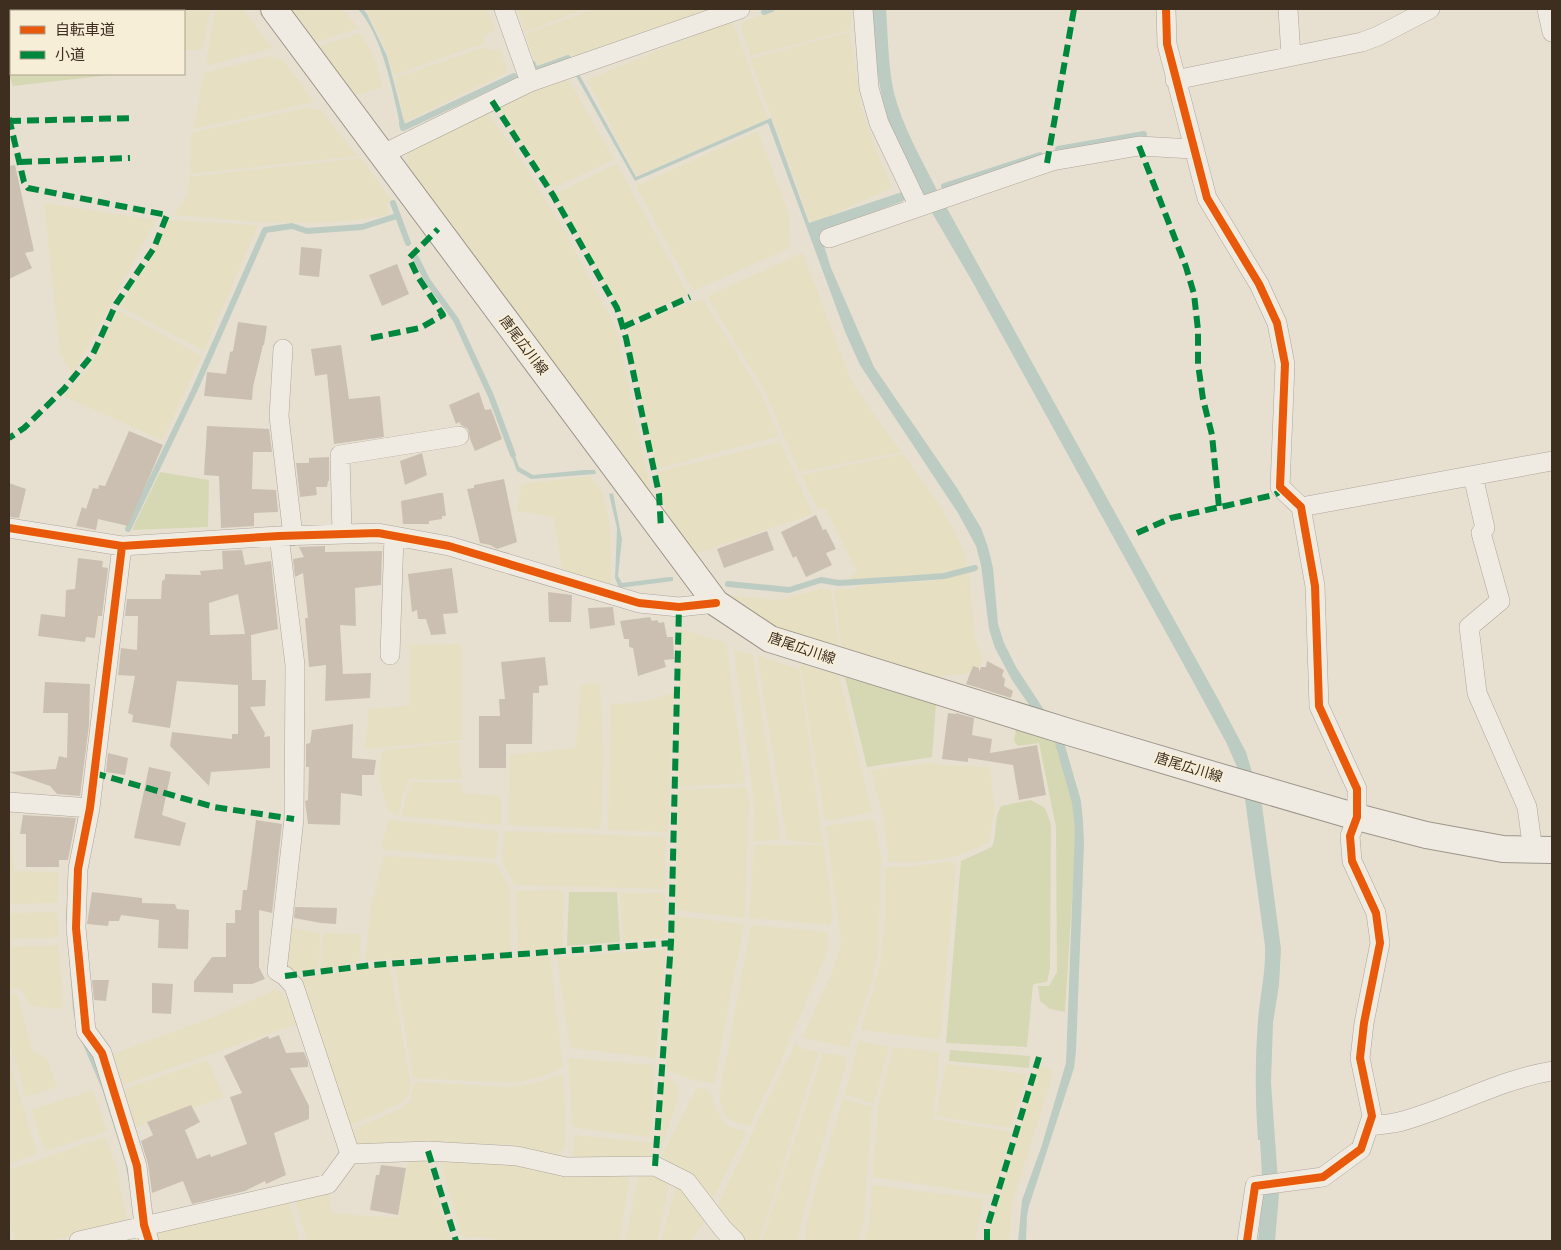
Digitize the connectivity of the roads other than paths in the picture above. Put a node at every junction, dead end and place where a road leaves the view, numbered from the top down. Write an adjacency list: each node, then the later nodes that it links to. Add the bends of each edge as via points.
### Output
1 (274, 9): 14 (main road, 唐尾広川線)
2 (504, 9): 12 (street)
3 (740, 9): 12 (street)
4 (863, 9): 15 (street, via 869,88 879,123)
5 (1166, 9): 11 (street, via 1167,44)
6 (1288, 9): 10 (street)
7 (1430, 9): 10 (street, via 1362,42)
8 (1547, 9): 9 (street)
9 (1552, 32)
10 (1291, 56): 11 (street)
11 (1175, 80): 13 (street)
12 (530, 82): 14 (street)
13 (1193, 150): 15 (street, via 1139,146 1052,161); 21 (street, via 1207,198 1259,284 1277,323 1285,364 1280,487)
14 (383, 154): 27 (main road, 唐尾広川線)
15 (921, 206): 16 (street)
16 (829, 238)
17 (283, 349): 24 (street, via 279,416)
18 (459, 436): 23 (street, via 340,454)
19 (1552, 461): 20 (street)
20 (1473, 476): 21 (street); 32 (street, via 1485,528 1481,533 1500,601 1469,628 1477,693 1528,807)
21 (1301, 507): 31 (street, via 1315,586 1319,706 1357,789)
22 (9, 528): 26 (street)
23 (342, 534): 24 (street); 25 (street)
24 (286, 536): 26 (street); 35 (street, via 294,665 294,820 277,971 294,986)
25 (394, 536): 27 (street, via 449,546 639,604 679,607); 28 (street)
26 (122, 546): 30 (street)
27 (716, 603): 31 (main road, 唐尾広川線, via 770,639)
28 (390, 655)
29 (9, 802): 30 (street)
30 (90, 808): 36 (street, via 78,869 76,928 86,1031 102,1054 136,1166)
31 (1357, 817): 32 (main road, 唐尾広川線, via 1426,836 1503,849); 34 (street, via 1350,836 1352,861 1376,913 1380,943 1360,1058 1372,1116)
32 (1542, 850)
33 (1552, 1071): 34 (street, via 1483,1090 1398,1122)
34 (1368, 1126): 39 (street, via 1361,1149 1323,1177 1254,1186)
35 (350, 1154): 36 (street, via 328,1184); 38 (street, via 428,1150 517,1156 566,1167 655,1166 687,1182)
36 (147, 1233): 37 (street)
37 (79, 1241)
38 (735, 1241)
39 (1247, 1241)

